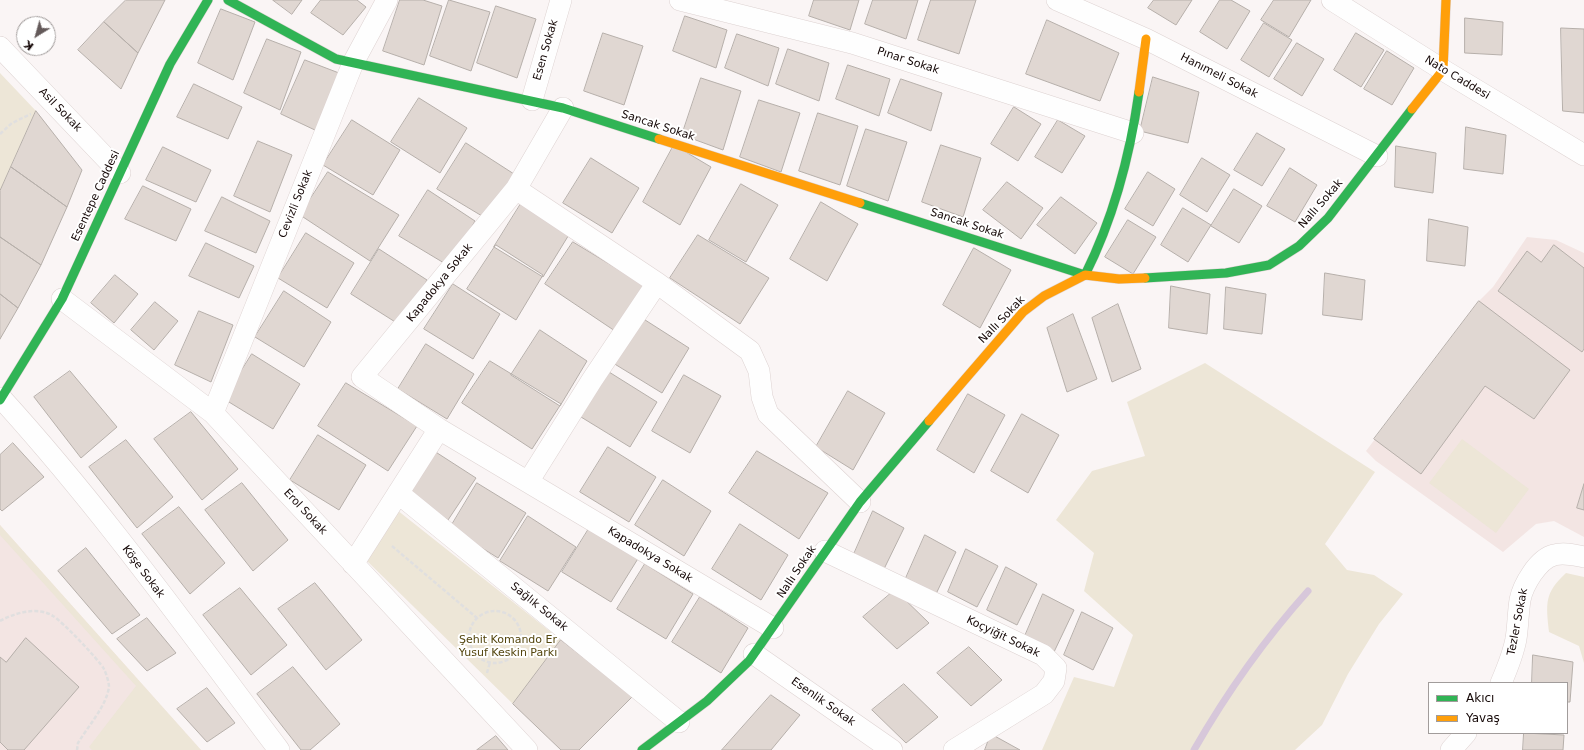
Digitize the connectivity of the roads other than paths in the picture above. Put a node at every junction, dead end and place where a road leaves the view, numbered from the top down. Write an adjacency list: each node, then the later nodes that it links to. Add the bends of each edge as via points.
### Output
1 (208, 0): 19 (street, Esentepe Caddesi, via 170,64)
2 (228, 0): 12 (street, Sancak Sokak, via 313,49 336,60)
3 (387, 0): 12 (street, Cevizli Sokak)
4 (561, 0): 14 (street, Esen Sokak)
5 (680, 0): 9 (street, Pınar Sokak)
6 (1057, 0): 10 (street, Hanımeli Sokak)
7 (1332, 0): 13 (street, Nato Caddesi)
8 (1446, 0): 13 (street)
9 (748, 8): 16 (street, Pınar Sokak)
10 (1146, 39): 16 (street); 18 (street, Hanımeli Sokak)
11 (0, 46): 19 (street, Asil Sokak)
12 (353, 63): 14 (street, Sancak Sokak); 25 (street, Cevizli Sokak)
13 (1443, 70): 17 (street, Nato Caddesi); 18 (street, Nallı Sokak)
14 (532, 100): 15 (street, Sancak Sokak)
15 (563, 108): 20 (street, Kapadokya Sokak); 21 (street, Sancak Sokak)
16 (1133, 133): 21 (street, via 1123,183 1100,247)
17 (1584, 155)
18 (1378, 156): 21 (street, Nallı Sokak, via 1315,233 1286,256 1269,265 1226,273 1119,279)
19 (120, 173): 23 (street, Esentepe Caddesi)
20 (516, 189): 22 (street); 26 (street, Kapadokya Sokak, via 362,377)
21 (1085, 275): 29 (street, Nallı Sokak, via 1044,296 1023,312)
22 (657, 283): 27 (street); 29 (street, via 750,351 759,371 762,396 768,414)
23 (62, 299): 24 (street, Esentepe Caddesi); 25 (street, Erol Sokak)
24 (0, 399): 38 (street, Köşe Sokak, via 45,447 104,520)
25 (214, 413): 32 (street, Erol Sokak)
26 (439, 429): 27 (street, Kapadokya Sokak); 28 (street)
27 (528, 482): 33 (street, Kapadokya Sokak)
28 (398, 493): 32 (street); 36 (street, Sağlık Sokak)
29 (860, 502): 30 (street, Nallı Sokak)
30 (825, 551): 33 (street, Nallı Sokak); 42 (street, Koçyiğit Sokak, via 1043,655 1056,668 1054,681 1044,694)
31 (1584, 557): 35 (street, Tezler Sokak, via 1570,554 1553,555 1540,564 1526,581 1520,598 1516,640)
32 (353, 564): 39 (street, Erol Sokak)
33 (772, 628): 34 (street, Nallı Sokak)
34 (754, 654): 36 (street, Nallı Sokak, via 707,701); 41 (street, Esenlik Sokak)
35 (1501, 682)
36 (679, 722): 40 (street, Nallı Sokak)
37 (1465, 734): 43 (street)
38 (279, 750)
39 (526, 750)
40 (642, 750)
41 (892, 750)
42 (954, 750)
43 (1451, 750)

